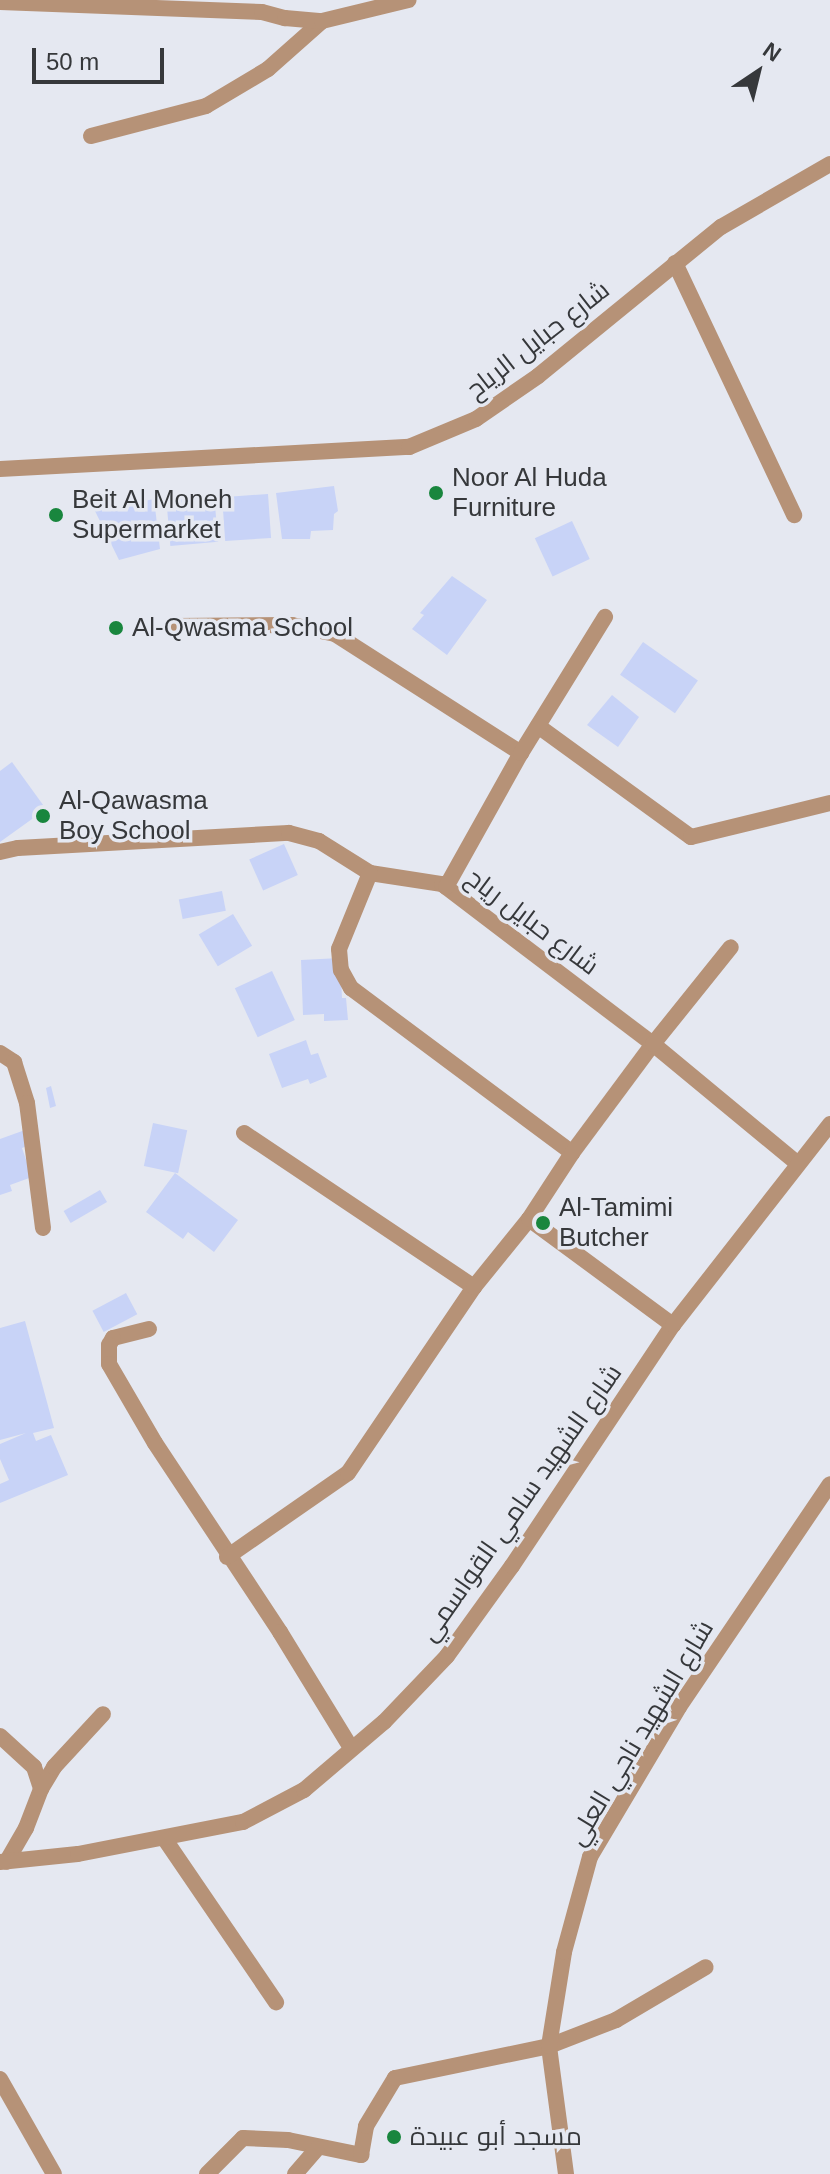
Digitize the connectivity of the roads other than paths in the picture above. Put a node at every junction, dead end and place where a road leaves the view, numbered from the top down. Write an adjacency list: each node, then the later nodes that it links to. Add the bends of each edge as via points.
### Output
1 (409, 0): 3 (street)
2 (0, 2): 3 (street, via 262,12)
3 (322, 21): 4 (street, via 268,69 206,106)
4 (91, 136)
5 (830, 164): 6 (street, شارع حبايل الرياح, via 721,227)
6 (675, 263): 7 (street, شارع حبايل الرياح, via 538,376 476,419 409,447); 8 (street)
7 (0, 469)
8 (794, 515)
9 (605, 617): 11 (street)
10 (176, 626): 12 (street, via 321,629 349,641)
11 (538, 726): 12 (street); 13 (street, via 691,837)
12 (521, 753): 16 (street)
13 (830, 803)
14 (0, 852): 15 (street, شارع حبايل رياح, via 273,832 319,841)
15 (370, 873): 16 (street, شارع حبايل رياح); 22 (street, via 339,949 345,980 360,997)
16 (446, 887): 18 (street, شارع حبايل رياح)
17 (731, 947): 18 (street)
18 (653, 1044): 22 (street); 23 (street, شارع حبايل رياح)
19 (0, 1053): 25 (street, via 20,1074)
20 (830, 1124): 23 (street, شارع الشهيد سامي القواسمي)
21 (244, 1133): 26 (street)
22 (572, 1153): 24 (street)
23 (797, 1163): 27 (street, شارع الشهيد سامي القواسمي, via 758,1221)
24 (529, 1219): 26 (street); 27 (street)
25 (43, 1228)
26 (474, 1287): 30 (street, via 348,1473)
27 (673, 1325): 33 (street, شارع الشهيد سامي القواسمي, via 447,1656 384,1722)
28 (149, 1329): 30 (street, via 113,1338 109,1364)
29 (830, 1484): 39 (street, شارع الشهيد ناجي العلي, via 679,1707 590,1857 564,1952)
30 (227, 1557): 33 (street)
31 (103, 1714): 34 (street)
32 (0, 1736): 34 (street, via 34,1767)
33 (351, 1748): 35 (street, شارع الشهيد سامي القواسمي, via 311,1786 271,1810 220,1828)
34 (41, 1789): 36 (street, via 26,1828)
35 (164, 1838): 36 (street, شارع الشهيد سامي القواسمي); 38 (street)
36 (3, 1862)
37 (706, 1967): 39 (street, via 616,2020)
38 (276, 2002)
39 (549, 2046): 41 (street, via 395,2078 366,2126 361,2155); 45 (street, شارع الشهيد ناجي العلي)
40 (0, 2079): 42 (street)
41 (317, 2149): 43 (street, via 288,2140 243,2138); 44 (street)
42 (54, 2174)
43 (207, 2174)
44 (295, 2174)
45 (566, 2174)

